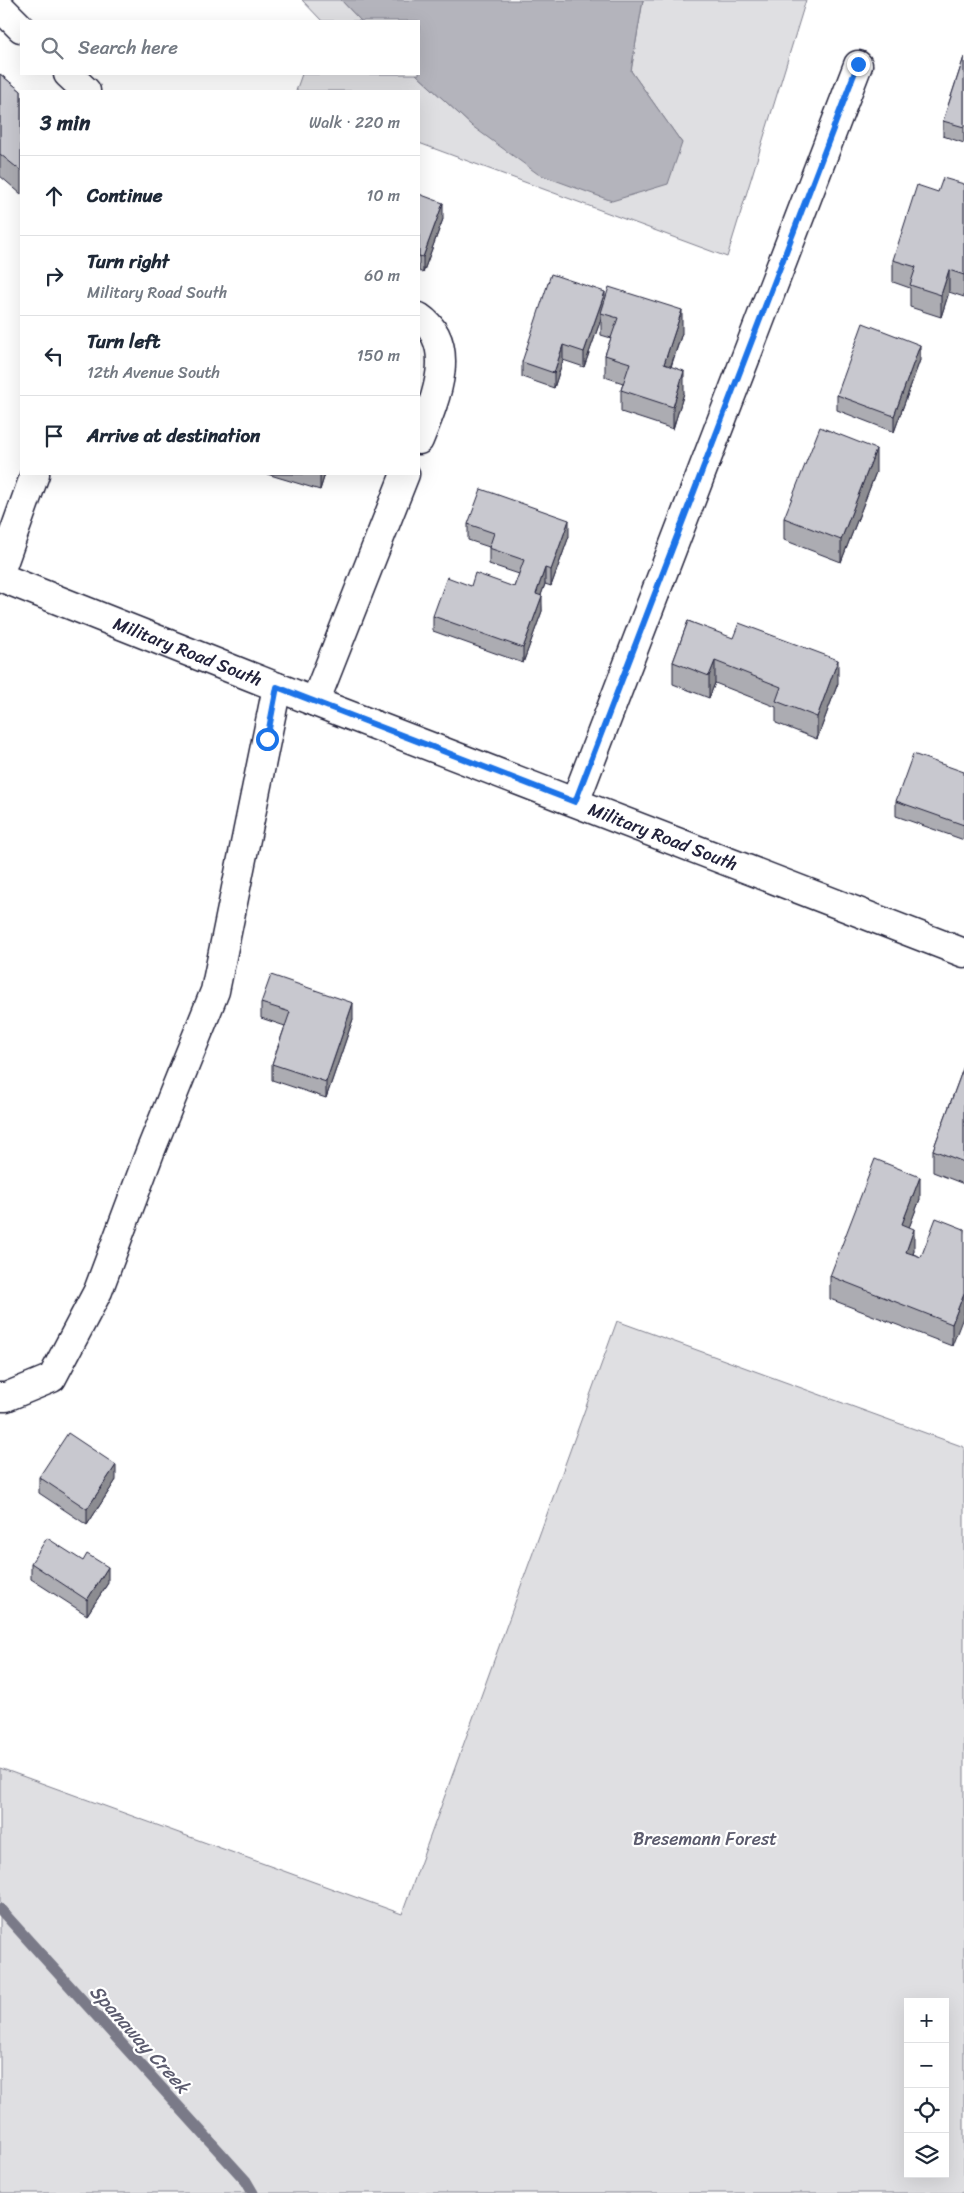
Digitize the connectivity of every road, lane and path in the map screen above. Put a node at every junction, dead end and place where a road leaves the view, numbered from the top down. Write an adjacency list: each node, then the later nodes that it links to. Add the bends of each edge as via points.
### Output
1 (0, 7): 2 (street)
2 (20, 27)
3 (858, 64): 14 (street)
4 (69, 75): 5 (street)
5 (85, 90)
6 (420, 318): 7 (street, via 436,334 441,375)
7 (420, 437)
8 (36, 475): 10 (street)
9 (405, 475): 13 (street)
10 (0, 572)
11 (0, 577): 12 (street, Military Road South)
12 (277, 687): 13 (street, Military Road South); 16 (street, via 215,991 98,1291 52,1378)
13 (315, 702): 14 (street, Military Road South)
14 (575, 802): 15 (street, Military Road South)
15 (964, 953)
16 (0, 1397)

